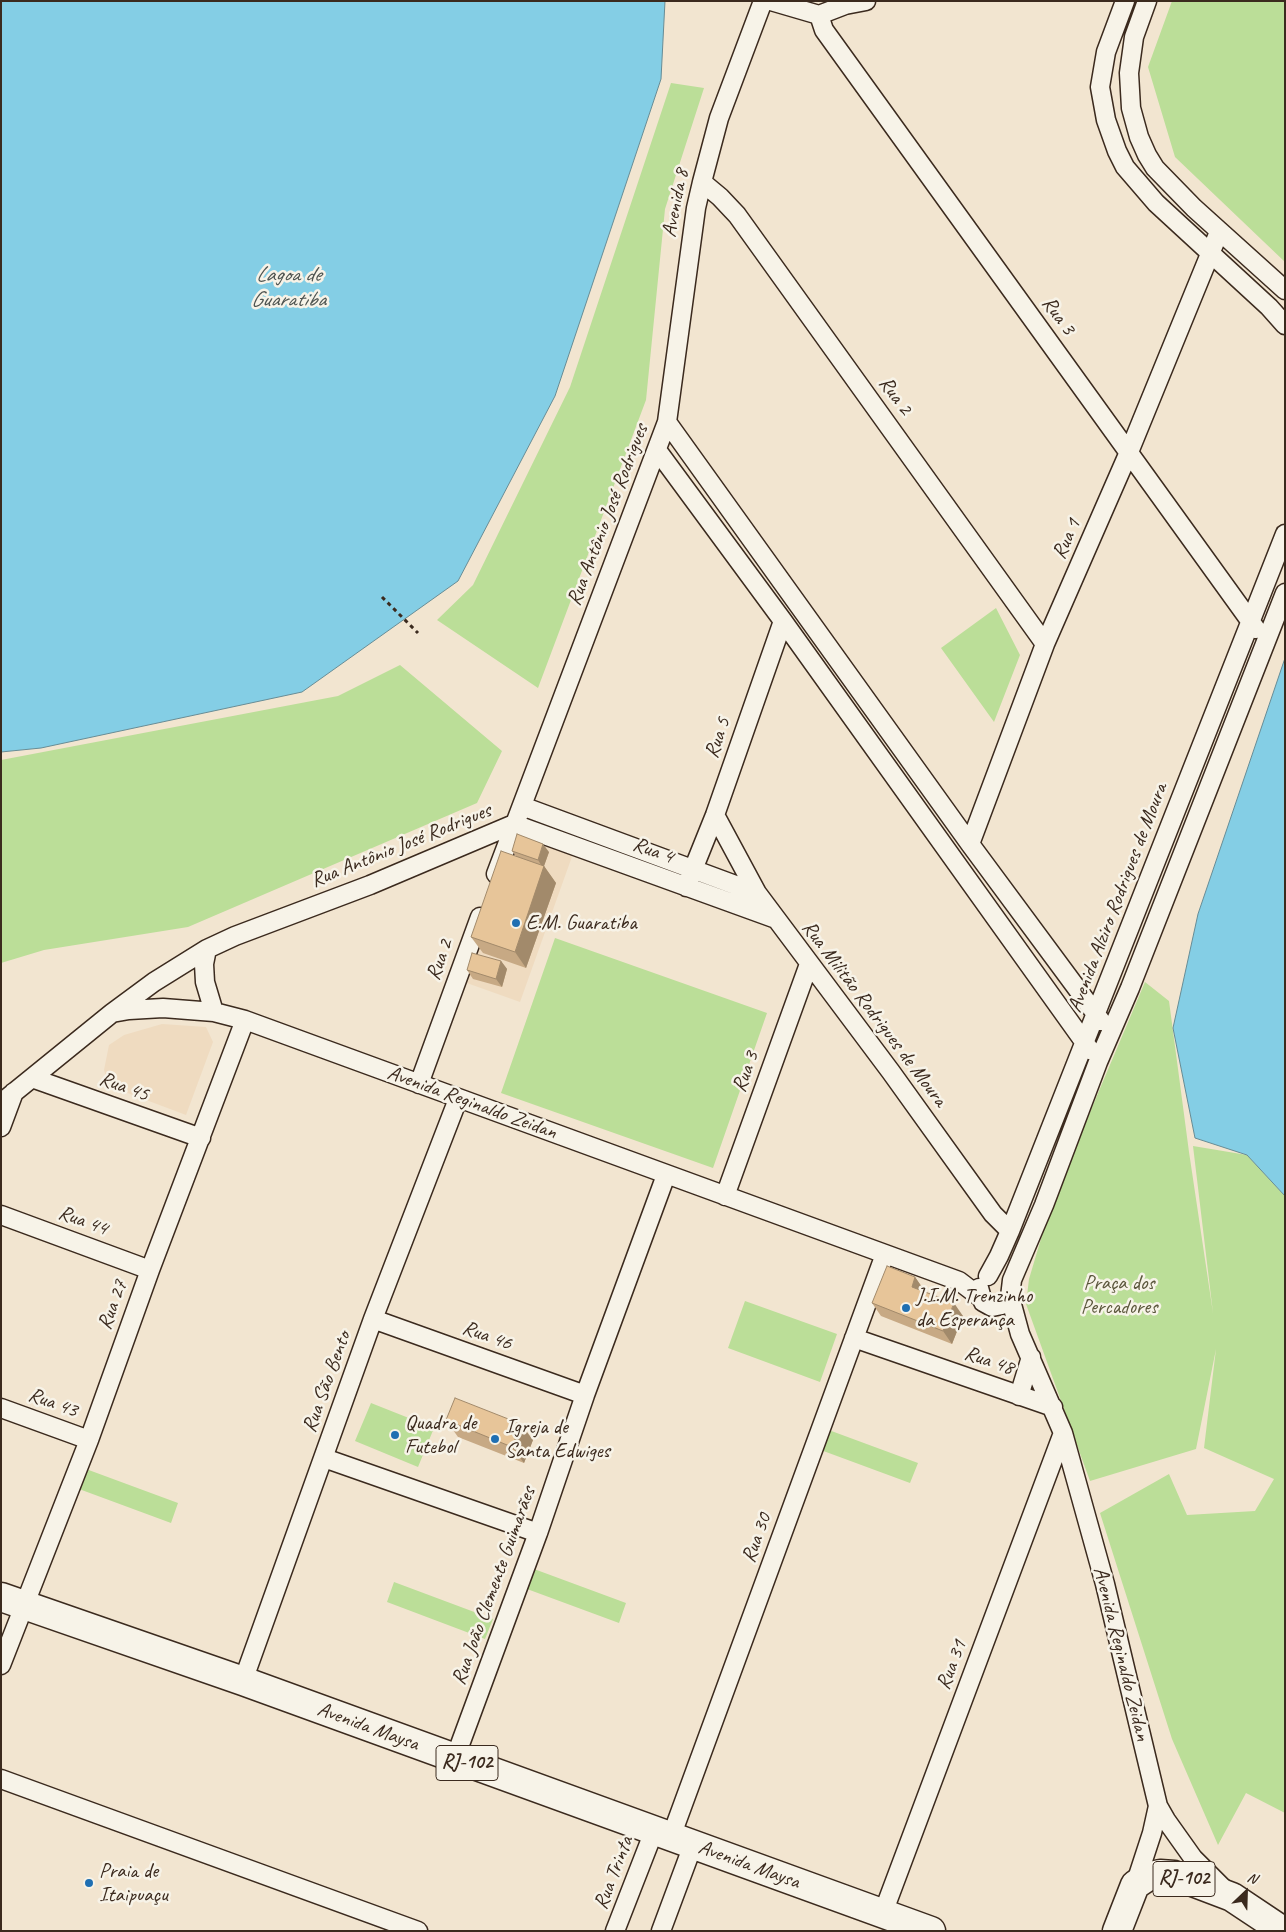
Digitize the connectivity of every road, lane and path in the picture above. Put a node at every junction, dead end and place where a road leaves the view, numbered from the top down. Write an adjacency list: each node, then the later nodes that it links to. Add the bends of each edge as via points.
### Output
1 (763, 1): 7 (street, Avenida 8, via 719,118)
2 (771, 1): 6 (street)
3 (866, 1): 6 (street)
4 (1125, 1): 9 (street, via 1101,71 1102,104 1111,135 1125,167 1141,187)
5 (1147, 1): 8 (street, via 1134,37 1129,74 1131,108 1138,137 1155,168)
6 (819, 15): 14 (street, Rua 3, via 824,30)
7 (702, 182): 12 (street, Avenida 8); 22 (street, Rua 2, via 737,215)
8 (1219, 232): 9 (street, Rua 1); 10 (street)
9 (1210, 254): 11 (street); 14 (street, Rua 1)
10 (1285, 290)
11 (1285, 325)
12 (667, 422): 13 (street, Rua Antônio José Rodrigues); 26 (street)
13 (657, 450): 18 (street); 23 (street, Rua Antônio José Rodrigues)
14 (1129, 452): 19 (street, Rua 3); 22 (street, Rua 1)
15 (1285, 534): 19 (street, Avenida Alziro Rodrigues de Moura)
16 (1285, 593): 21 (street, Avenida Alziro Rodrigues de Moura)
17 (382, 597): 20 (path)
18 (783, 621): 24 (street, Rua 5); 40 (street)
19 (1250, 622): 21 (street, Rua 3); 33 (street, Avenida Alziro Rodrigues de Moura)
20 (418, 633)
21 (1266, 642): 34 (street, Avenida Alziro Rodrigues de Moura)
22 (1045, 644): 26 (street, Rua 1)
23 (522, 806): 25 (street, Rua Antônio José Rodrigues); 27 (street, Rua 4)
24 (715, 815): 27 (street, Rua 5); 29 (street, Rua Militão Rodrigues de Moura)
25 (514, 824): 28 (street, Rua 4); 31 (street, Rua Antônio José Rodrigues); 43 (street, Rua 2)
26 (970, 844): 37 (street)
27 (693, 868): 28 (street, Rua 5); 29 (street, Rua 4)
28 (686, 887): 30 (street, Rua 4)
29 (757, 893): 30 (street, Rua Militão Rodrigues de Moura)
30 (776, 919): 32 (street, Rua Militão Rodrigues de Moura)
31 (207, 949): 35 (street, via 204,982); 36 (street, Rua Antônio José Rodrigues)
32 (809, 964): 49 (street, Rua 3); 51 (street, Rua Militão Rodrigues de Moura, via 992,1214)
33 (1112, 974): 34 (street); 37 (street, Avenida Alziro Rodrigues de Moura)
34 (1130, 988): 39 (street, Avenida Alziro Rodrigues de Moura)
35 (214, 1012): 36 (street, Avenida Reginaldo Zeidan, via 145,1008); 38 (street, Avenida Reginaldo Zeidan)
36 (112, 1013): 42 (street)
37 (1096, 1015): 39 (street); 40 (street, Avenida Alziro Rodrigues de Moura)
38 (246, 1020): 43 (street, Avenida Reginaldo Zeidan); 47 (street, Rua 27)
39 (1111, 1032): 41 (street, Avenida Alziro Rodrigues de Moura)
40 (1085, 1043): 41 (street); 51 (street, Avenida Alziro Rodrigues de Moura)
41 (1098, 1062): 52 (street, Avenida Alziro Rodrigues de Moura)
42 (32, 1078): 44 (street); 47 (street, Rua 45)
43 (418, 1084): 45 (street, Avenida Reginaldo Zeidan)
44 (8, 1098): 46 (street)
45 (458, 1099): 48 (street, Avenida Reginaldo Zeidan); 59 (street, Rua São Bento)
46 (1, 1127)
47 (201, 1138): 54 (street, Rua 27)
48 (666, 1174): 49 (street, Avenida Reginaldo Zeidan); 63 (street, Rua João Clemente Guimarães)
49 (725, 1196): 53 (street, Avenida Reginaldo Zeidan)
50 (1, 1215): 54 (street, Rua 44)
51 (1013, 1223): 52 (street); 55 (street, Avenida Alziro Rodrigues de Moura)
52 (1036, 1223): 57 (street, Avenida Alziro Rodrigues de Moura)
53 (884, 1254): 56 (street, Avenida Reginaldo Zeidan); 61 (street, Rua 30)
54 (150, 1270): 68 (street, Rua 27)
55 (986, 1277): 56 (street, Avenida Reginaldo Zeidan); 57 (street, Avenida Reginaldo Zeidan, via 992,1274 1002,1276); 58 (street, via 979,1288)
56 (959, 1282): 58 (street, Avenida Reginaldo Zeidan)
57 (1010, 1292): 58 (street, via 1002,1305); 60 (street, Avenida Reginaldo Zeidan)
58 (986, 1302): 60 (street, Avenida Reginaldo Zeidan)
59 (374, 1319): 63 (street, Rua 46); 69 (street, Rua São Bento)
60 (1020, 1334): 62 (street, Avenida Reginaldo Zeidan)
61 (854, 1338): 64 (street, Rua 48); 77 (street, Rua 30)
62 (1032, 1357): 64 (street); 65 (street, Avenida Reginaldo Zeidan)
63 (585, 1394): 70 (street, Rua João Clemente Guimarães)
64 (1019, 1396): 65 (street, Rua 48)
65 (1053, 1407): 67 (street, Avenida Reginaldo Zeidan)
66 (1, 1408): 68 (street, Rua 43)
67 (1062, 1433): 76 (street, Avenida Reginaldo Zeidan, via 1105,1584); 80 (street, Rua 31)
68 (89, 1440): 71 (street, Rua 27)
69 (324, 1458): 70 (street); 73 (street, Rua São Bento)
70 (538, 1533): 74 (street, Rua João Clemente Guimarães)
71 (13, 1601): 72 (street, Rua 27); 73 (main road, Avenida Maysa / RJ-102)
72 (1, 1665)
73 (243, 1681): 74 (main road, Avenida Maysa / RJ-102)
74 (455, 1758): 77 (main road, Avenida Maysa / RJ-102)
75 (1, 1779): 81 (street)
76 (1158, 1806): 78 (street); 79 (street, Avenida Reginaldo Zeidan, via 1193,1858)
77 (672, 1837): 80 (main road, Avenida Maysa / RJ-102); 82 (street, Rua Trinta); 83 (street)
78 (1135, 1885): 79 (main road, RJ-102, via 1153,1875 1166,1874); 85 (main road, RJ-102)
79 (1232, 1898): 86 (main road, Avenida Reginaldo Zeidan / RJ-102)
80 (883, 1913): 84 (main road, Avenida Maysa / RJ-102)
81 (418, 1931)
82 (615, 1931)
83 (661, 1931)
84 (931, 1931)
85 (1117, 1931)
86 (1283, 1931)

